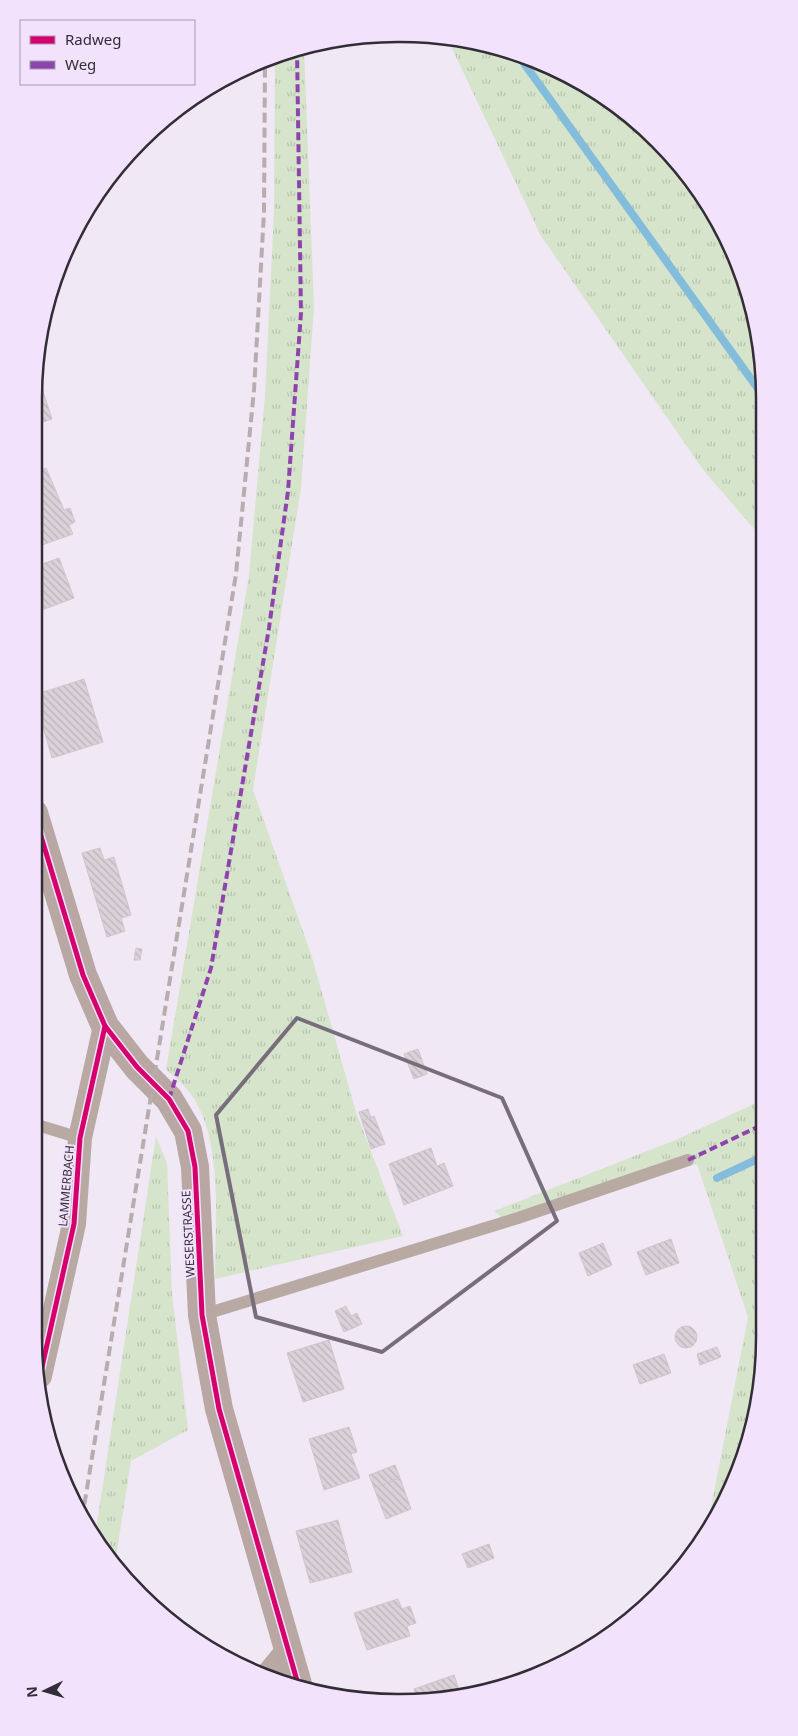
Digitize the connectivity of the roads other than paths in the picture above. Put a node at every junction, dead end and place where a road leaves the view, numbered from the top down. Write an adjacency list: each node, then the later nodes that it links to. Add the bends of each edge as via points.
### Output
1 (42, 839): 2 (main road, WESERSTRASSE, via 83,975)
2 (105, 1026): 4 (street, LAMMERBACH); 6 (main road, WESERSTRASSE, via 169,1099 188,1131 195,1167)
3 (42, 1126): 4 (lane)
4 (80, 1138): 7 (street, LAMMERBACH, via 74,1224)
5 (688, 1160): 6 (lane, via 518,1218)
6 (202, 1315): 8 (main road, WESERSTRASSE, via 219,1410)
7 (43, 1362)
8 (288, 1650): 9 (street); 10 (main road, WESERSTRASSE)
9 (272, 1670)
10 (296, 1678)

